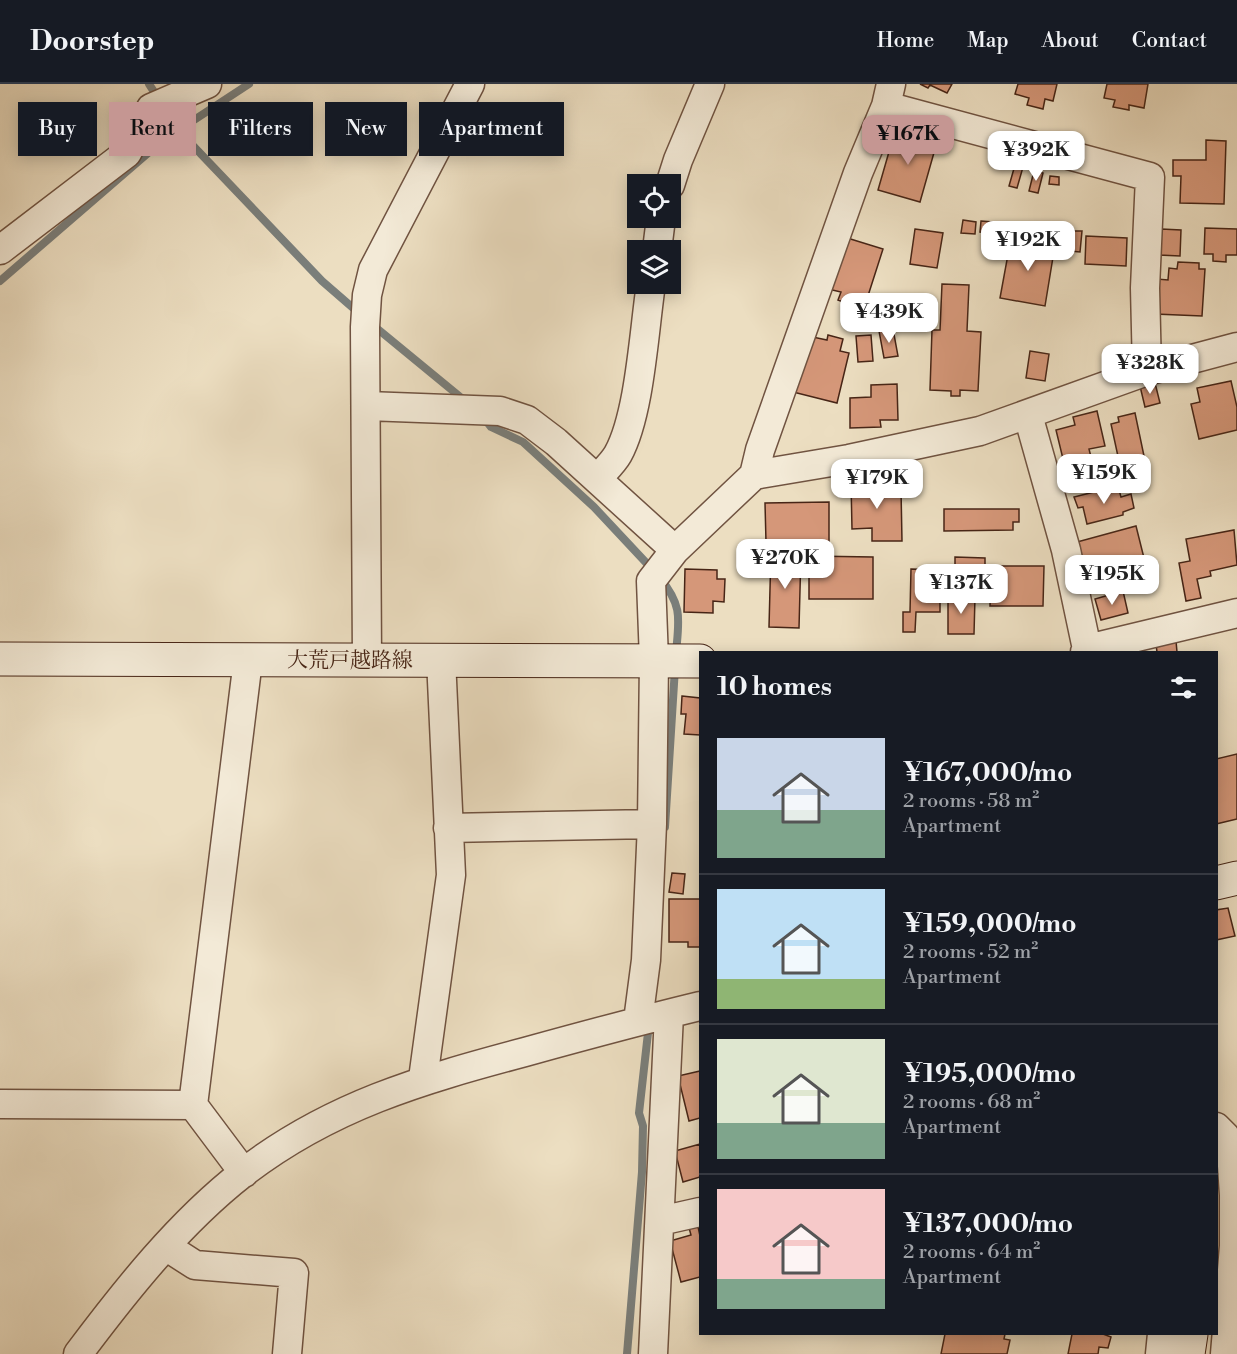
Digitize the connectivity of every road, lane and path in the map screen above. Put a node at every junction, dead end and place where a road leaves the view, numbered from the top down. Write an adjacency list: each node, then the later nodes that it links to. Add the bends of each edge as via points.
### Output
1 (207, 84): 6 (street, via 151,108 127,153)
2 (470, 84): 10 (street, via 373,270 364,327)
3 (710, 84): 5 (street)
4 (889, 95): 9 (street, via 1150,177 1145,288); 12 (street, via 854,184)
5 (674, 174)
6 (0, 250)
7 (650, 294): 13 (street, via 625,440 617,457)
8 (1237, 347): 9 (street)
9 (1147, 370): 11 (street)
10 (367, 406): 13 (street, via 500,411 527,420); 20 (street)
11 (1028, 415): 12 (street, via 942,440); 16 (street, via 1066,550)
12 (754, 476): 14 (street)
13 (597, 479): 14 (street)
14 (675, 550): 21 (street, via 651,581)
15 (1237, 613): 16 (street)
16 (1086, 651)
17 (0, 659): 19 (main road, 大荒戸越路線)
18 (441, 659): 20 (main road, 大荒戸越路線); 21 (main road, 大荒戸越路線); 24 (street)
19 (248, 660): 20 (main road, 大荒戸越路線); 32 (street)
20 (367, 660)
21 (654, 660): 22 (main road, 大荒戸越路線); 23 (street)
22 (699, 661)
23 (652, 824): 24 (street); 29 (street, via 646,960)
24 (448, 828): 30 (street, via 451,874)
25 (1237, 878): 26 (main road)
26 (1218, 883)
27 (699, 1006): 28 (street)
28 (669, 1014): 29 (street); 36 (street)
29 (638, 1021): 30 (street)
30 (423, 1079): 34 (street, via 354,1106)
31 (0, 1104): 32 (street)
32 (193, 1105): 34 (street)
33 (1218, 1129): 45 (street, via 1231,1151 1234,1196)
34 (244, 1173): 37 (street)
35 (699, 1212): 36 (street)
36 (660, 1221): 42 (street)
37 (167, 1247): 40 (street, via 121,1297); 41 (street, via 195,1265 294,1274)
38 (1162, 1335): 43 (street)
39 (1191, 1335): 44 (main road)
40 (78, 1354)
41 (287, 1354)
42 (652, 1354)
43 (1160, 1354)
44 (1188, 1354)
45 (1225, 1354)

